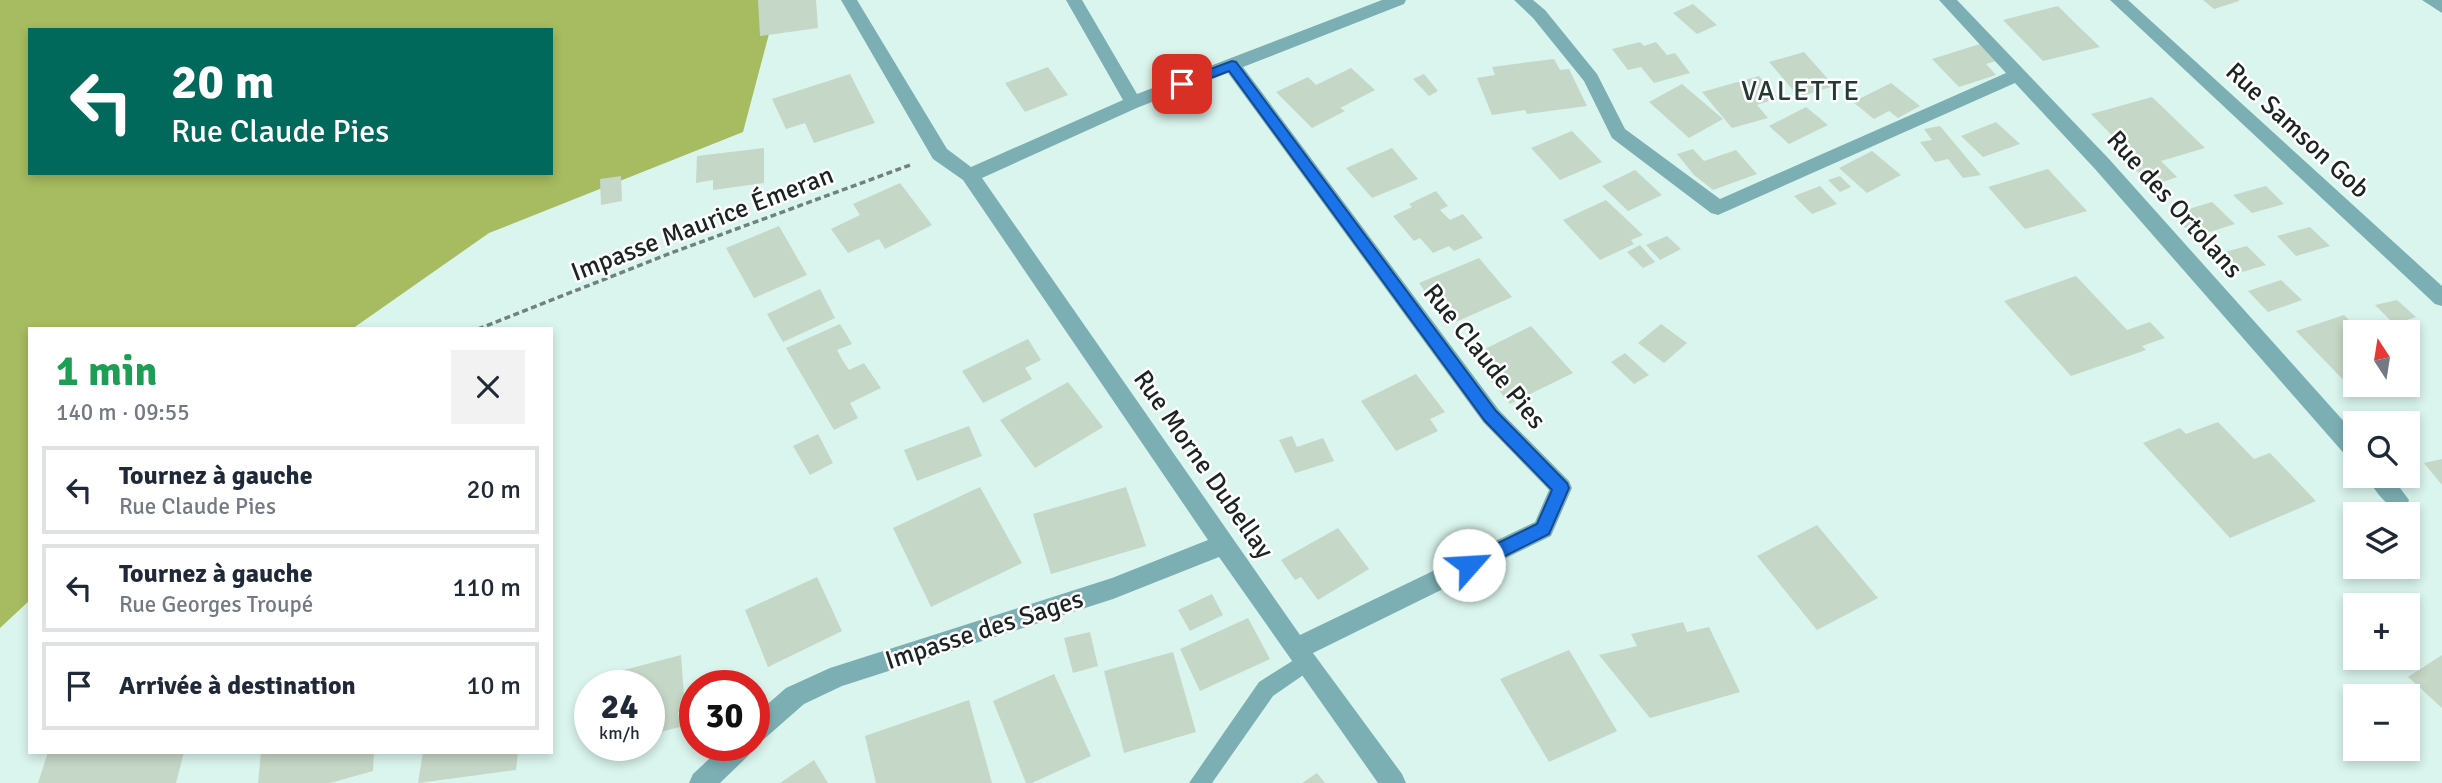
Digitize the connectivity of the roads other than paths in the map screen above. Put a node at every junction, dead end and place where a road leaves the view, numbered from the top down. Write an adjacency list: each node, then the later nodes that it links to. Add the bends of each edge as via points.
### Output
1 (849, 0): 12 (street, via 940,154)
2 (1074, 0): 11 (street)
3 (1398, 0): 9 (street)
4 (1522, 0): 10 (street, via 1591,78 1618,133 1718,208)
5 (1947, 0): 10 (street, Rue des Ortolans)
6 (2118, 0): 13 (street, Rue Samson Gob)
7 (2430, 0): 8 (street)
8 (2442, 7)
9 (1232, 65): 11 (street); 18 (street, Rue Claude Pies, via 1491,416 1561,488 1543,529)
10 (2018, 75): 14 (street, Rue des Ortolans)
11 (1133, 103): 12 (street)
12 (970, 175): 17 (street, Rue Morne Dubellay)
13 (2442, 298)
14 (2343, 436)
15 (2388, 488): 16 (street)
16 (2399, 500)
17 (1225, 544): 18 (street, Rue Morne Dubellay); 19 (street, Impasse des Sages, via 1112,589 838,676 795,696)
18 (1301, 656): 22 (lane, via 1266,689); 23 (street, Rue Morne Dubellay)
19 (770, 718)
20 (725, 761): 21 (street)
21 (702, 783)
22 (1199, 783)
23 (1393, 783)

